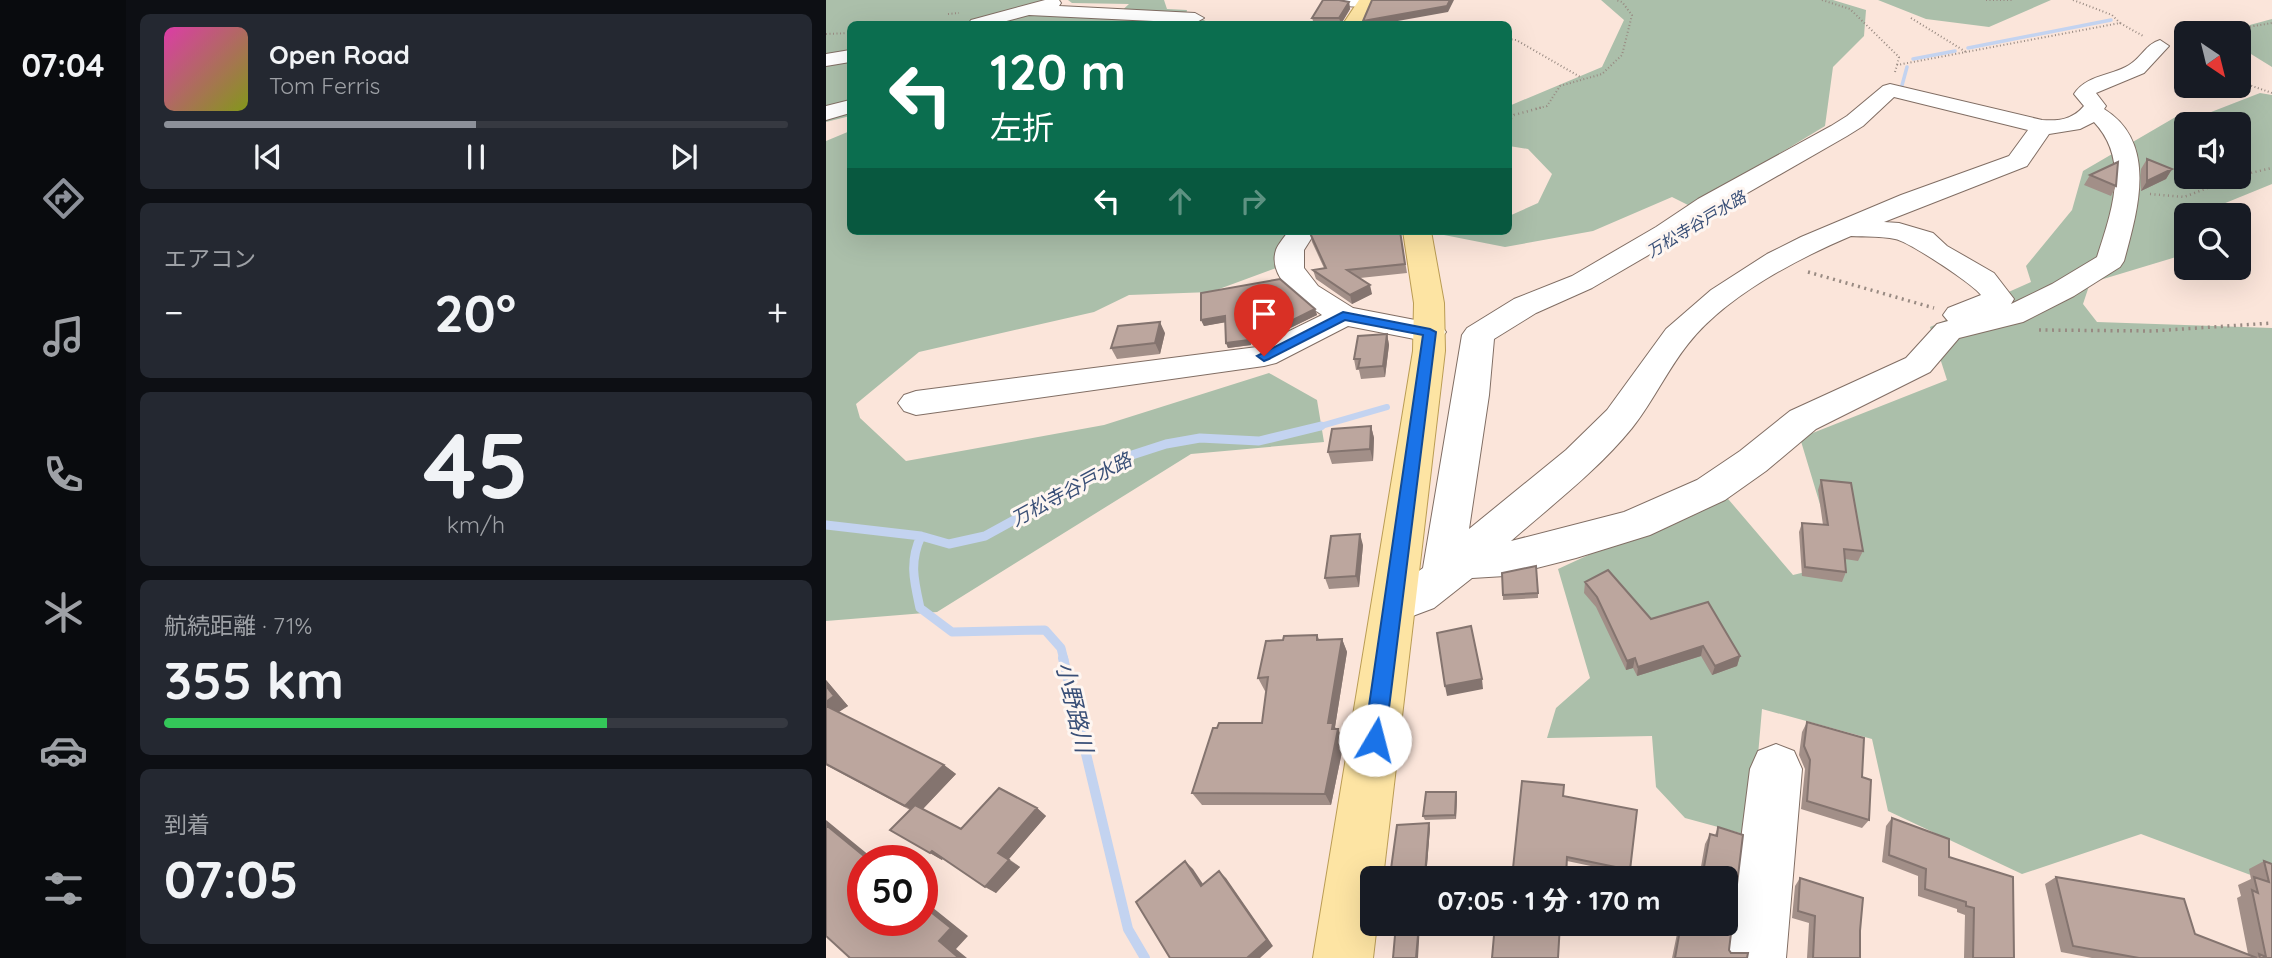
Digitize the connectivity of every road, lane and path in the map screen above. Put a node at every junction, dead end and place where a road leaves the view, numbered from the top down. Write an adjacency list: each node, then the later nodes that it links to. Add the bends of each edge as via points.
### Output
1 (1060, 0): 9 (street)
2 (1340, 0): 3 (street)
3 (1367, 0): 13 (main road)
4 (1616, 0): 22 (path, via 1632,15 1622,55 1602,74)
5 (1822, 0): 23 (path, via 1850,9 1899,57)
6 (1986, 0): 7 (path)
7 (2012, 0)
8 (2073, 0): 14 (path, via 2112,15)
9 (1029, 10): 10 (street); 12 (street)
10 (1200, 15)
11 (1911, 18): 21 (path)
12 (988, 21)
13 (1354, 21)
14 (2120, 23): 20 (path); 21 (path)
15 (2272, 23): 16 (path)
16 (2251, 26)
17 (847, 33): 18 (path)
18 (826, 34)
19 (1512, 40): 22 (path)
20 (2160, 46): 29 (street, via 2137,69 2088,89 2085,94 2095,106)
21 (1967, 52): 23 (path)
22 (1583, 78): 31 (path, via 1560,86 1547,106)
23 (1893, 78): 34 (street); 49 (street, via 1855,121 1839,131 1582,282 1525,306 1478,335 1475,386 1447,538)
24 (2251, 86): 26 (path)
25 (2272, 88): 26 (path)
26 (2263, 90): 27 (path)
27 (2272, 93)
28 (847, 107): 30 (street)
29 (2093, 111): 34 (street, via 2065,129); 38 (street, via 2104,116 2121,141)
30 (826, 113)
31 (1512, 117)
32 (847, 119): 33 (street)
33 (826, 124)
34 (2042, 127): 39 (street, via 2018,161)
35 (2272, 168): 36 (path)
36 (2251, 173)
37 (2204, 189): 38 (path, via 2184,197)
38 (2128, 191): 44 (street, via 2110,261 2012,315)
39 (1846, 228): 42 (street); 44 (street, via 1899,231 1923,239 1984,279 1999,299)
40 (1299, 235): 43 (street, via 1290,250 1290,269 1307,292)
41 (1419, 235): 47 (main road)
42 (1777, 260): 44 (path); 49 (street, via 1721,296 1677,336 1620,419)
43 (1343, 316): 47 (street); 48 (street, via 1264,356)
44 (1953, 323): 49 (street, via 1919,365 1803,420 1711,490 1636,524)
45 (2272, 323): 46 (path, via 2153,331)
46 (2030, 331)
47 (1430, 332): 50 (main road)
48 (916, 403)
49 (1454, 568): 50 (street, via 1419,595)
50 (1394, 604): 52 (main road)
51 (1776, 769): 53 (street)
52 (1343, 958)
53 (1756, 958)

